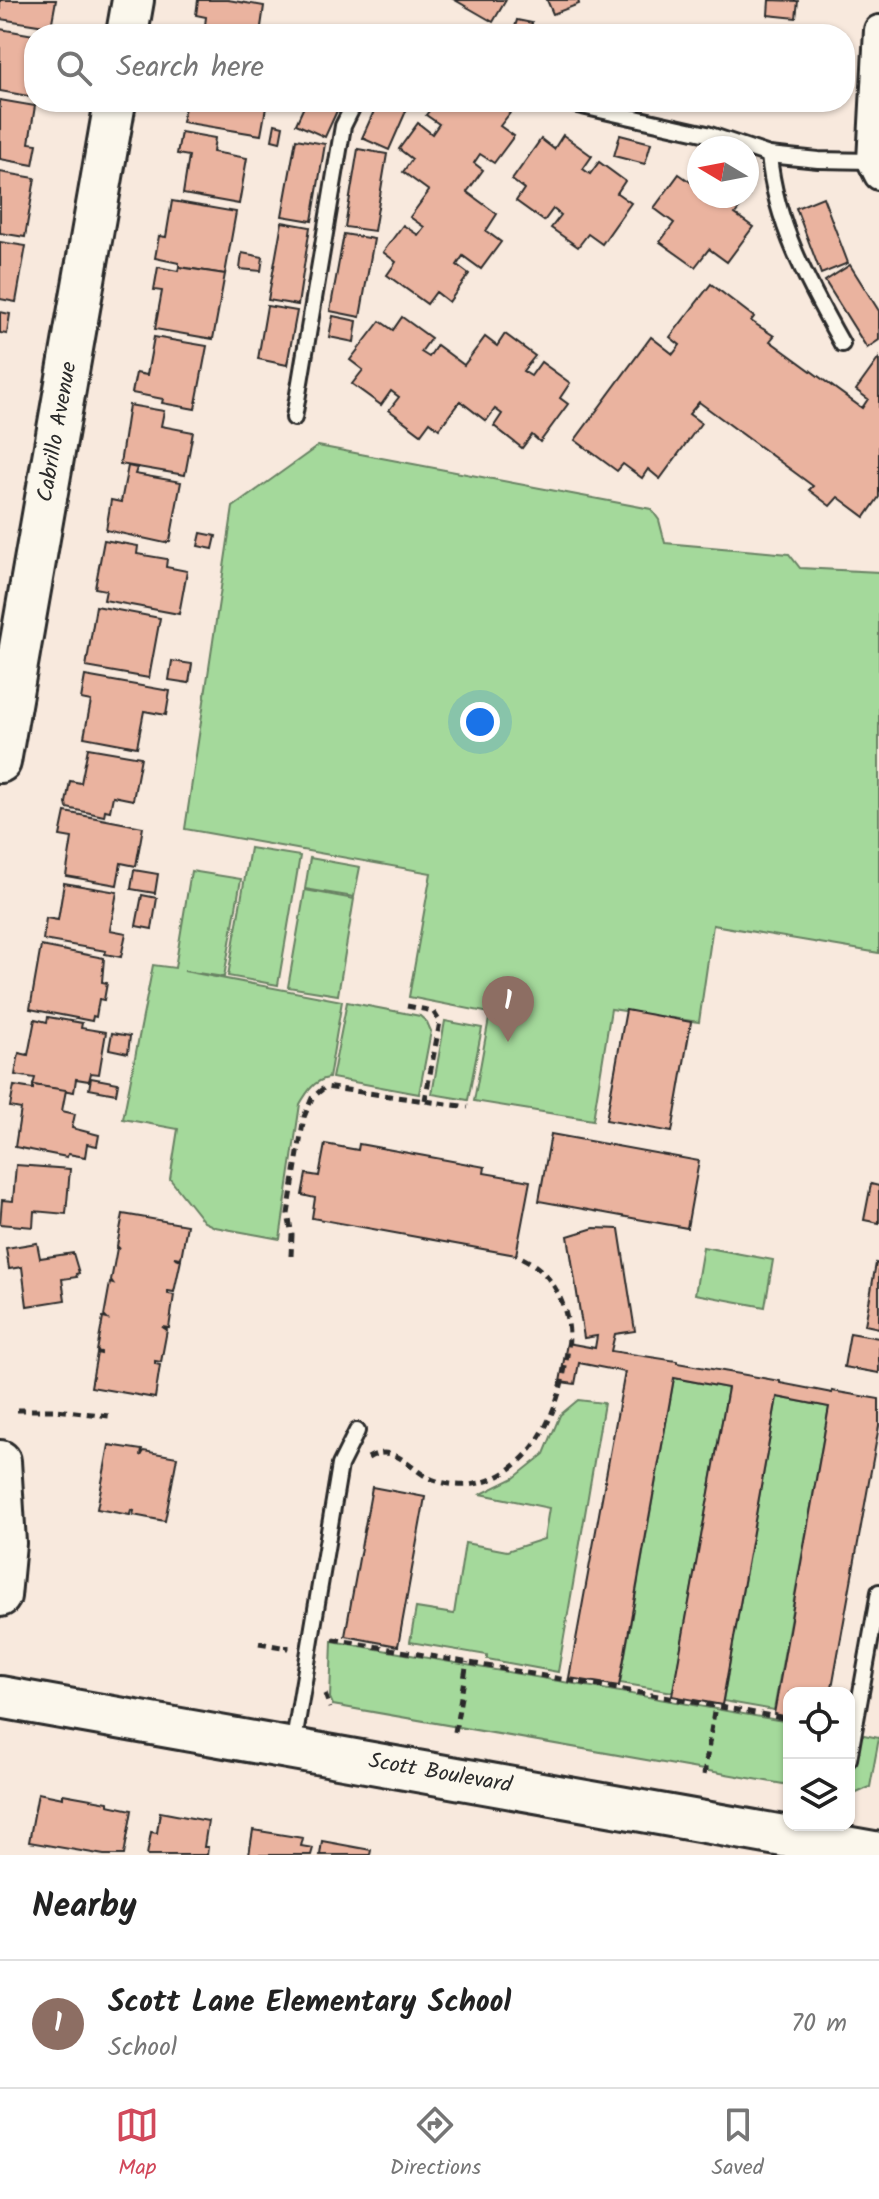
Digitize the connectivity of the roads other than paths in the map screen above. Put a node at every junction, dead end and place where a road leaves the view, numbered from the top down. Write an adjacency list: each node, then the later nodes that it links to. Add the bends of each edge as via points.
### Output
1 (133, 0): 2 (main road)
2 (129, 24)
3 (879, 30): 8 (street)
4 (113, 112): 11 (main road, Cabrillo Avenue)
5 (350, 112): 10 (lane, via 343,126)
6 (609, 112): 7 (lane, via 707,134)
7 (769, 155): 8 (lane); 9 (lane, via 777,205 792,244)
8 (876, 168)
9 (842, 344)
10 (294, 418)
11 (0, 762)
12 (357, 1431): 18 (lane, via 340,1465)
13 (0, 1461): 15 (main road, via 5,1543)
14 (879, 1592): 17 (lane)
15 (0, 1596)
16 (0, 1697): 18 (main road, Scott Boulevard)
17 (855, 1726)
18 (292, 1748): 19 (main road, Scott Boulevard)
19 (793, 1847): 20 (main road, Scott Boulevard, via 836,1840)
20 (879, 1853)

